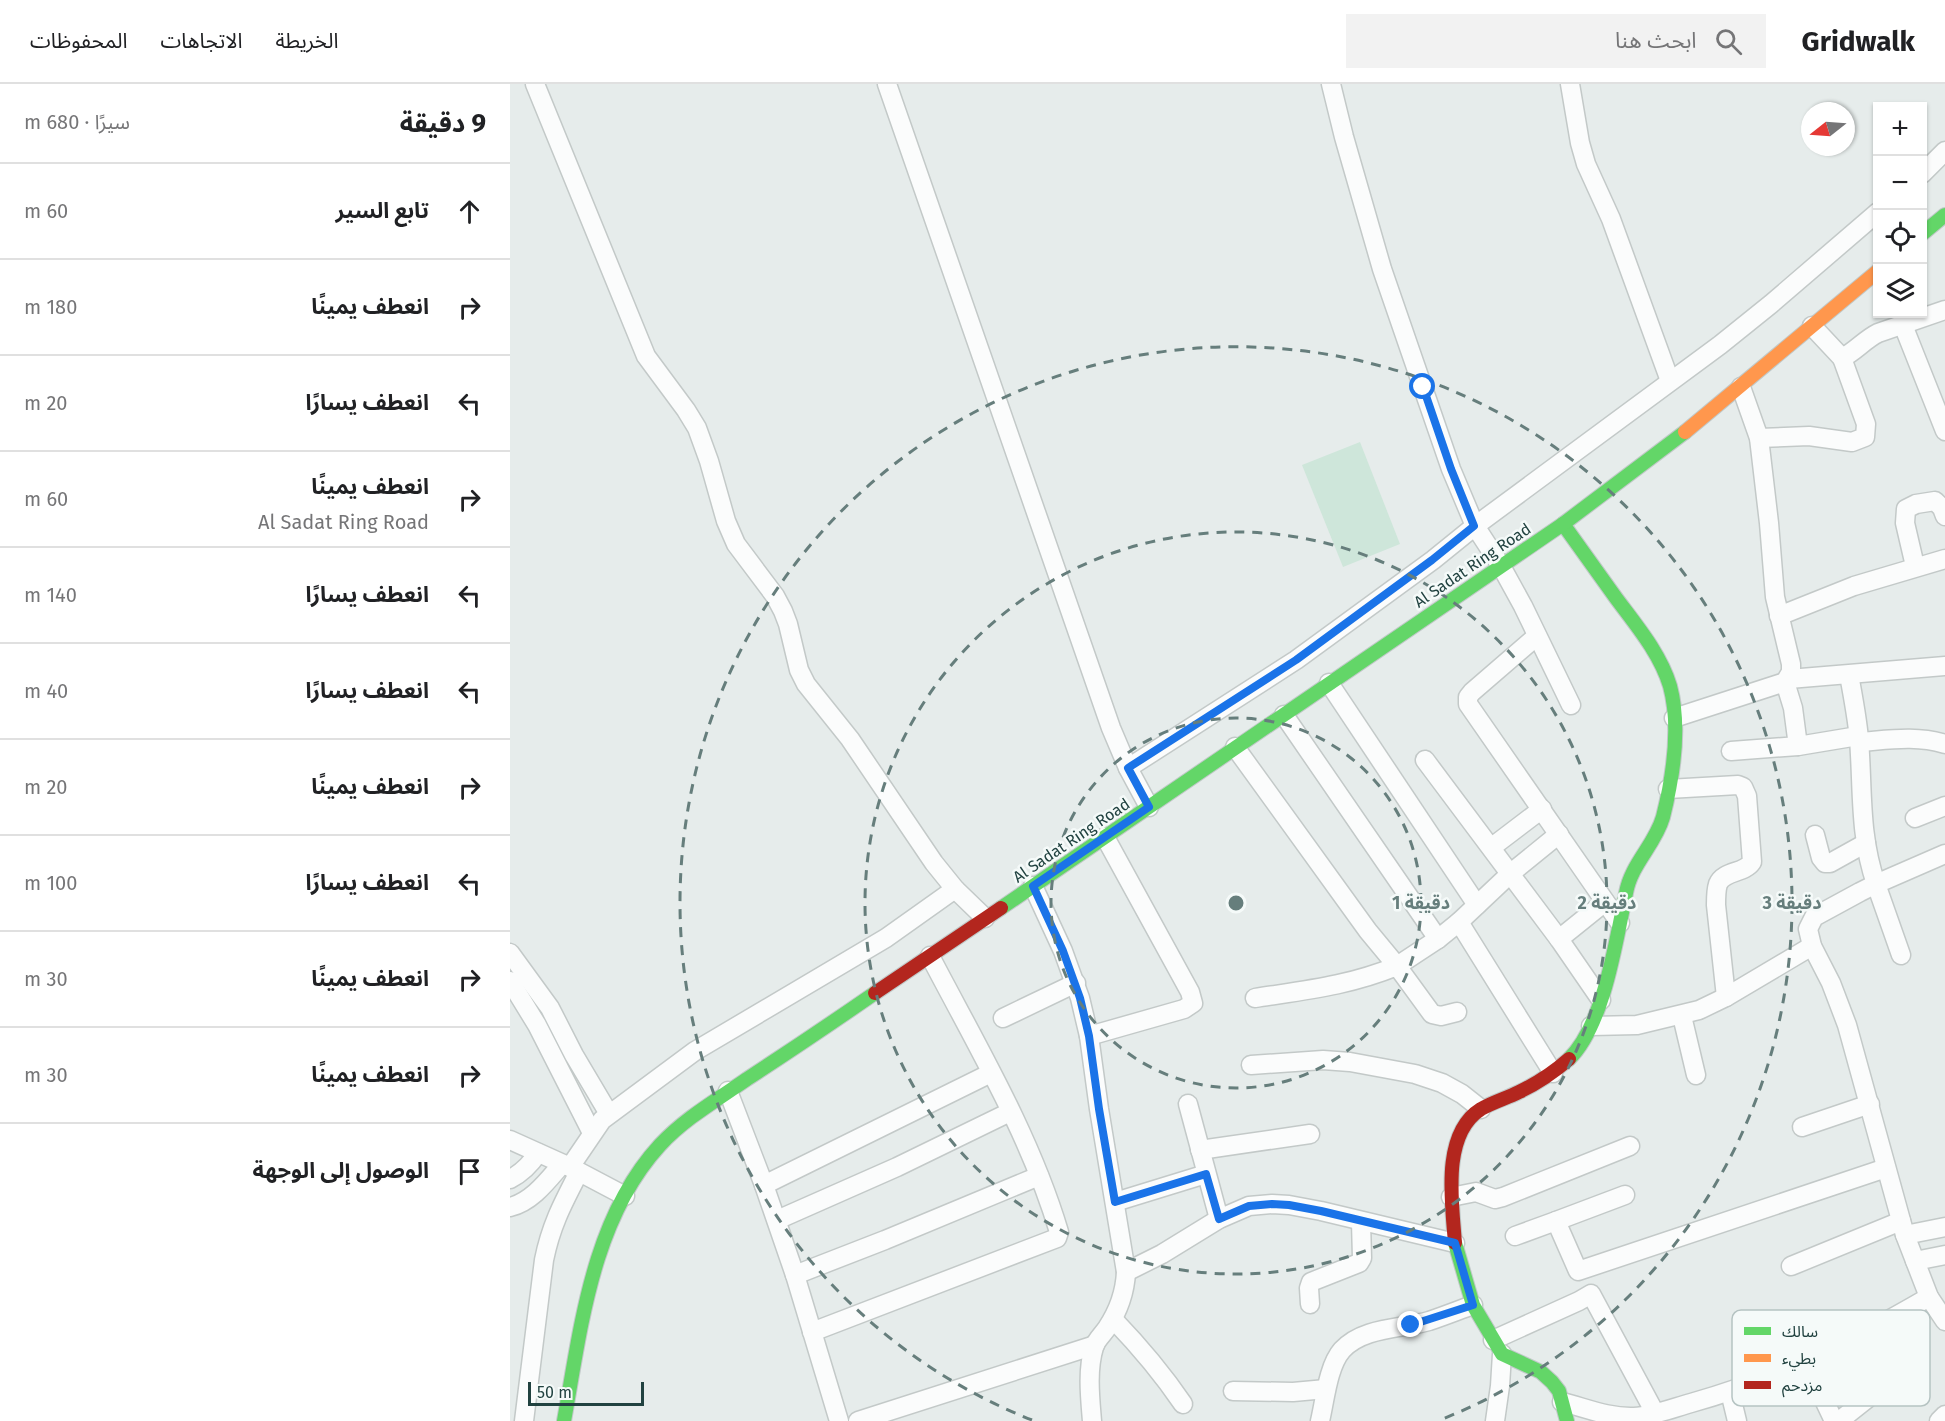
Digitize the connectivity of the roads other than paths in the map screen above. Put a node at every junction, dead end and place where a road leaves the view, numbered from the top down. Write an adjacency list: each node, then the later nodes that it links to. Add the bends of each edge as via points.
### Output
1 (535, 84): 55 (street, via 646,356 697,428 726,521 736,544 783,611 806,684 850,739)
2 (887, 84): 40 (street)
3 (1331, 84): 21 (street, via 1382,269)
4 (1570, 84): 15 (street, via 1586,164 1611,219)
5 (1945, 151): 6 (street)
6 (1927, 170)
7 (1873, 216): 15 (street, via 1771,304)
8 (1945, 216): 9 (main road)
9 (1927, 231)
10 (1873, 275): 12 (main road, Al Sadat Ring Road)
11 (1945, 310): 13 (street)
12 (1812, 326): 14 (street); 16 (main road, Al Sadat Ring Road)
13 (1904, 326): 14 (street, via 1869,337); 17 (street)
14 (1842, 358): 18 (street, via 1866,423 1865,437 1852,442 1809,436)
15 (1670, 381): 21 (street)
16 (1741, 387): 18 (street); 20 (main road, Al Sadat Ring Road)
17 (1945, 431)
18 (1759, 438): 25 (street)
19 (1945, 516): 24 (street, via 1935,501 1906,509 1905,523)
20 (1563, 524): 23 (main road, Al Sadat Ring Road); 33 (main road, via 1649,642 1671,688)
21 (1474, 526): 23 (street); 40 (street, via 1296,660)
22 (1945, 559): 24 (street)
23 (1501, 566): 26 (street); 30 (main road, Al Sadat Ring Road)
24 (1915, 566): 25 (street)
25 (1779, 616): 29 (street, via 1791,664)
26 (1538, 636): 31 (street); 44 (street, via 1472,692 1467,701)
27 (1945, 666): 28 (street)
28 (1849, 675): 29 (street); 34 (street)
29 (1787, 680): 33 (street); 36 (street)
30 (1329, 682): 32 (main road, Al Sadat Ring Road); 57 (street)
31 (1571, 705)
32 (1284, 715): 37 (main road, Al Sadat Ring Road); 61 (street)
33 (1674, 718): 41 (main road)
34 (1859, 739): 35 (street, via 1923,739); 36 (street); 49 (street)
35 (1945, 744)
36 (1798, 746): 38 (street)
37 (1235, 747): 43 (main road, Al Sadat Ring Road); 67 (street)
38 (1731, 751)
39 (1425, 760): 50 (street)
40 (1128, 768): 43 (street)
41 (1668, 789): 60 (main road, via 1654,841 1632,870); 70 (street, via 1738,785 1747,796 1752,862 1724,877 1717,892)
42 (1945, 806): 45 (street)
43 (1149, 807): 48 (main road, Al Sadat Ring Road)
44 (1542, 809): 46 (street); 50 (street)
45 (1915, 818)
46 (1559, 834): 52 (street); 56 (street)
47 (1815, 835): 49 (street, via 1825,863)
48 (1105, 837): 54 (main road, Al Sadat Ring Road); 77 (street, via 1190,992 1192,1003 1184,1009)
49 (1866, 843): 53 (street)
50 (1492, 847): 52 (street)
51 (1945, 854): 53 (street)
52 (1511, 873): 57 (street); 62 (street)
53 (1876, 884): 63 (street, via 1814,917 1808,929); 65 (street)
54 (1033, 886): 58 (main road, Al Sadat Ring Road); 69 (street)
55 (955, 889): 58 (street); 87 (street, via 878,943 695,1051)
56 (1605, 902): 60 (street); 62 (street)
57 (1477, 904): 59 (street)
58 (985, 918): 66 (main road, Al Sadat Ring Road)
59 (1459, 922): 61 (street); 80 (street)
60 (1620, 923): 72 (main road)
61 (1438, 939): 67 (street)
62 (1559, 939): 72 (street)
63 (1812, 946): 70 (street); 84 (street, via 1832,983)
64 (510, 953): 87 (street, via 550,1008)
65 (1901, 955)
66 (930, 956): 79 (street); 82 (main road, Al Sadat Ring Road)
67 (1397, 966): 71 (street, via 1344,984); 73 (street, via 1432,1014)
68 (510, 981): 89 (street)
69 (1076, 983): 75 (street); 77 (street)
70 (1726, 997): 74 (street)
71 (1255, 998)
72 (1601, 1000): 76 (main road)
73 (1457, 1012)
74 (1682, 1016): 76 (street, via 1637,1025); 81 (street)
75 (1003, 1018)
76 (1591, 1026): 80 (main road, via 1572,1056)
77 (1089, 1036): 104 (street)
78 (1251, 1065): 85 (street, via 1323,1060 1415,1074 1442,1083)
79 (991, 1073): 86 (street); 100 (street)
80 (1553, 1073): 85 (main road)
81 (1696, 1075)
82 (729, 1091): 100 (street); 102 (main road, Al Sadat Ring Road, via 675,1130 639,1172)
83 (1188, 1104): 93 (street)
84 (1870, 1104): 88 (street); 96 (street)
85 (1481, 1109): 103 (main road, via 1460,1131 1453,1158)
86 (1010, 1112): 98 (street); 107 (street)
87 (609, 1114): 89 (street)
88 (1802, 1127)
89 (592, 1133): 95 (street)
90 (1310, 1134): 93 (street)
91 (510, 1140): 94 (street)
92 (1630, 1146): 103 (street, via 1503,1197 1495,1199 1476,1192)
93 (1200, 1150): 97 (street)
94 (538, 1154): 95 (street); 99 (street)
95 (570, 1168): 102 (street); 105 (street, via 522,1203); 140 (street, via 544,1260)
96 (1886, 1168): 111 (street); 117 (street)
97 (1206, 1174): 104 (street); 106 (street)
98 (1039, 1176): 119 (street); 125 (street, via 1059,1232 1057,1238)
99 (510, 1179)
100 (764, 1185): 107 (street)
101 (1625, 1195): 108 (street)
102 (625, 1196): 141 (main road, Al Sadat Ring Road, via 593,1273)
103 (1451, 1197): 113 (main road)
104 (1115, 1202): 118 (street)
105 (510, 1207)
106 (1219, 1219): 109 (street, via 1249,1206 1272,1204); 118 (street)
107 (777, 1220): 119 (street)
108 (1556, 1221): 112 (street); 117 (street)
109 (1361, 1222): 113 (street); 121 (street, via 1359,1263 1311,1282)
110 (1945, 1227): 111 (street)
111 (1903, 1228): 115 (street); 116 (street)
112 (1515, 1236)
113 (1455, 1243): 122 (main road)
114 (1945, 1255): 115 (street)
115 (1915, 1261): 123 (street)
116 (1791, 1266)
117 (1578, 1271): 120 (street)
118 (1126, 1272): 124 (street, via 1125,1292)
119 (795, 1275): 125 (street)
120 (1591, 1294): 127 (street); 137 (street)
121 (1310, 1304)
122 (1473, 1305): 127 (main road); 128 (street, via 1352,1342 1337,1357)
123 (1938, 1307)
124 (1113, 1319): 126 (street); 133 (street, via 1150,1358)
125 (812, 1332): 142 (street)
126 (1095, 1345): 139 (street); 143 (street)
127 (1498, 1347): 132 (main road, via 1521,1364 1541,1372 1558,1391); 145 (street, via 1500,1386)
128 (1326, 1389): 129 (street); 144 (street)
129 (1233, 1391)
130 (1730, 1392): 131 (street); 137 (street)
131 (1732, 1400)
132 (1562, 1402): 137 (street, via 1608,1415); 146 (main road)
133 (1183, 1404)
134 (1733, 1406): 147 (street)
135 (1827, 1406): 148 (street)
136 (1858, 1406): 149 (street)
137 (1659, 1415)
138 (1945, 1415): 150 (street)
139 (1091, 1420)
140 (524, 1421)
141 (564, 1421)
142 (839, 1421)
143 (858, 1421)
144 (1320, 1421)
145 (1495, 1421)
146 (1567, 1421)
147 (1737, 1421)
148 (1834, 1421)
149 (1839, 1421)
150 (1939, 1421)

